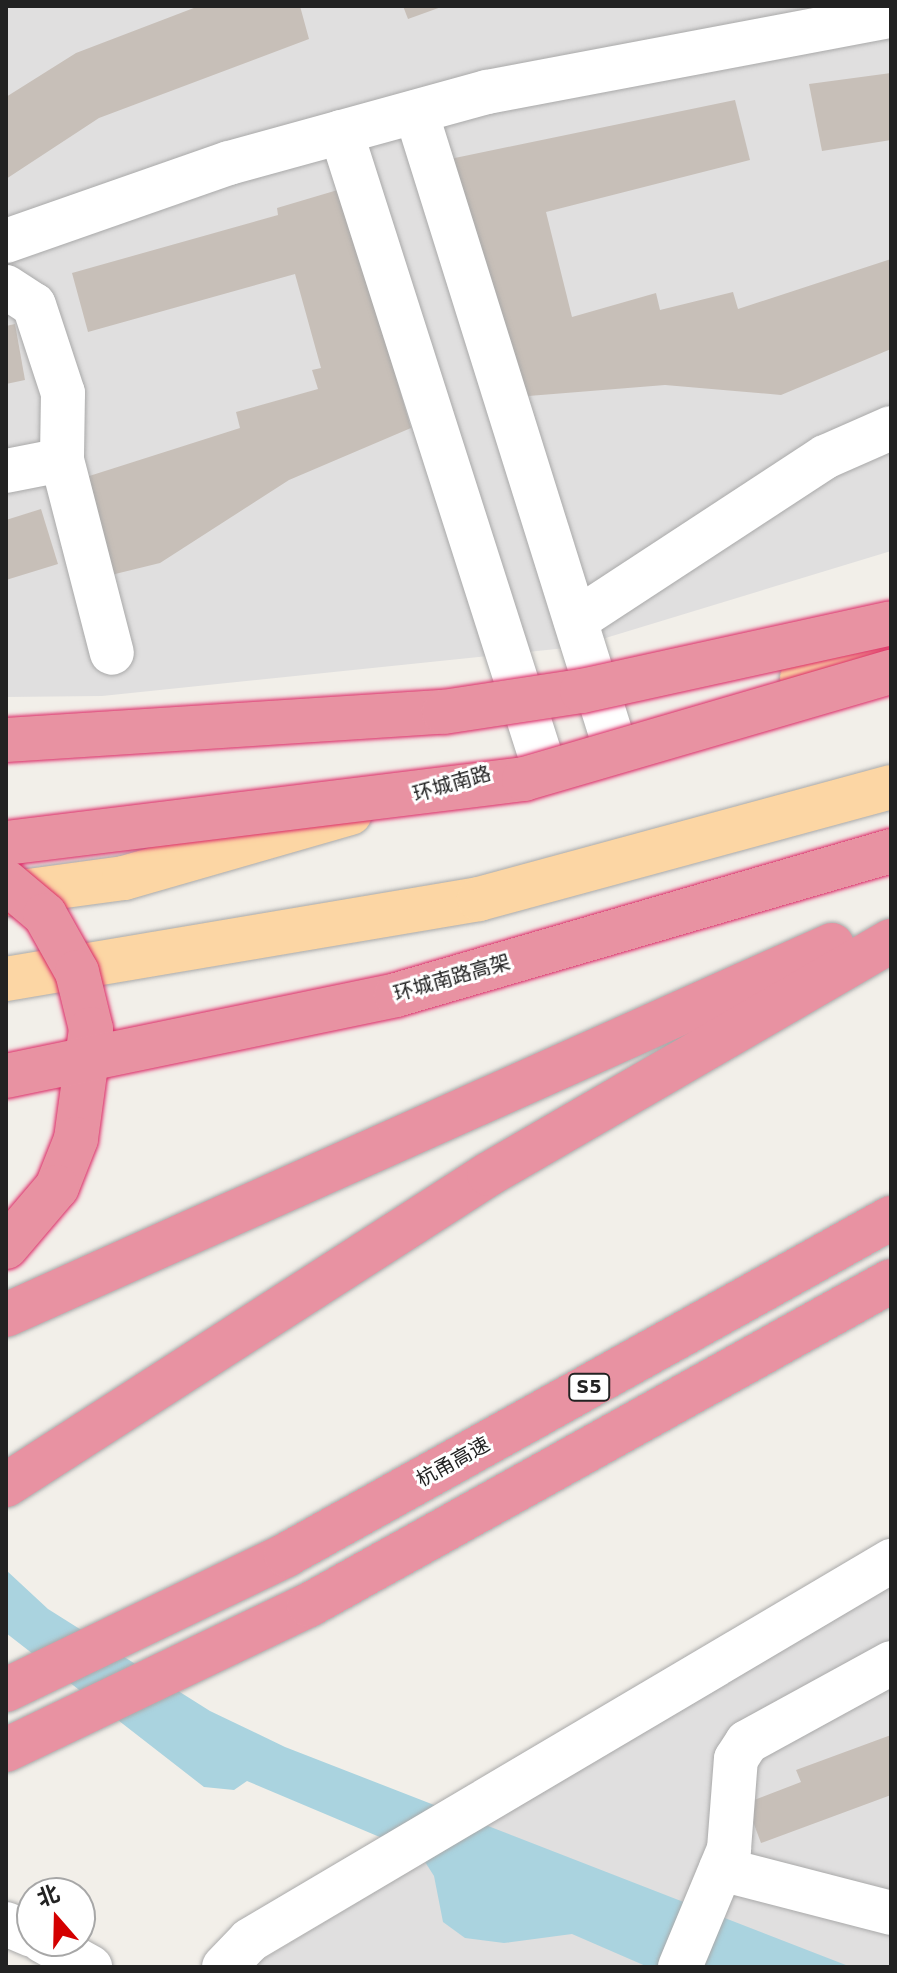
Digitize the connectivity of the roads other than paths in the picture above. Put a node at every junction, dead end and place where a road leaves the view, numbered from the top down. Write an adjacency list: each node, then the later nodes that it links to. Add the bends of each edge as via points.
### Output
1 (891, 16): 2 (street)
2 (770, 24): 3 (street)
3 (416, 112): 4 (street); 10 (street)
4 (341, 132): 5 (street); 17 (street)
5 (6, 241)
6 (6, 287): 8 (street, via 34,305 63,393)
7 (891, 428): 10 (street, via 825,457)
8 (62, 460): 9 (street); 13 (street)
9 (6, 471)
10 (576, 620): 15 (street)
11 (891, 623): 16 (highway, bridge, via 582,691 444,712)
12 (891, 647): 15 (main road, 环城南路)
13 (112, 653)
14 (891, 672): 19 (highway, bridge, via 524,779)
15 (612, 738): 17 (main road, 环城南路)
16 (6, 740)
17 (541, 758): 22 (main road, 环城南路, via 124,878)
18 (891, 787): 25 (main road, via 479,899)
19 (6, 843)
20 (891, 851): 26 (highway, 环城南路高架, bridge, via 396,995)
21 (6, 882): 28 (highway, bridge, via 45,915 77,972 91,1029 76,1139 57,1187)
22 (6, 894)
23 (891, 918): 30 (highway)
24 (891, 941): 31 (highway, via 541,1142)
25 (6, 979)
26 (6, 1076)
27 (891, 1218): 34 (highway, 杭甬高速 / S5, via 286,1555)
28 (6, 1247)
29 (891, 1281): 35 (highway, via 309,1605)
30 (6, 1315)
31 (6, 1485)
32 (891, 1561): 40 (street, via 250,1940)
33 (891, 1663): 36 (street, via 747,1742 736,1759 736,1804)
34 (6, 1690)
35 (6, 1750)
36 (721, 1869): 37 (street); 41 (street)
37 (891, 1913)
38 (72, 1957): 39 (street)
39 (90, 1967)
40 (224, 1967)
41 (680, 1967)

